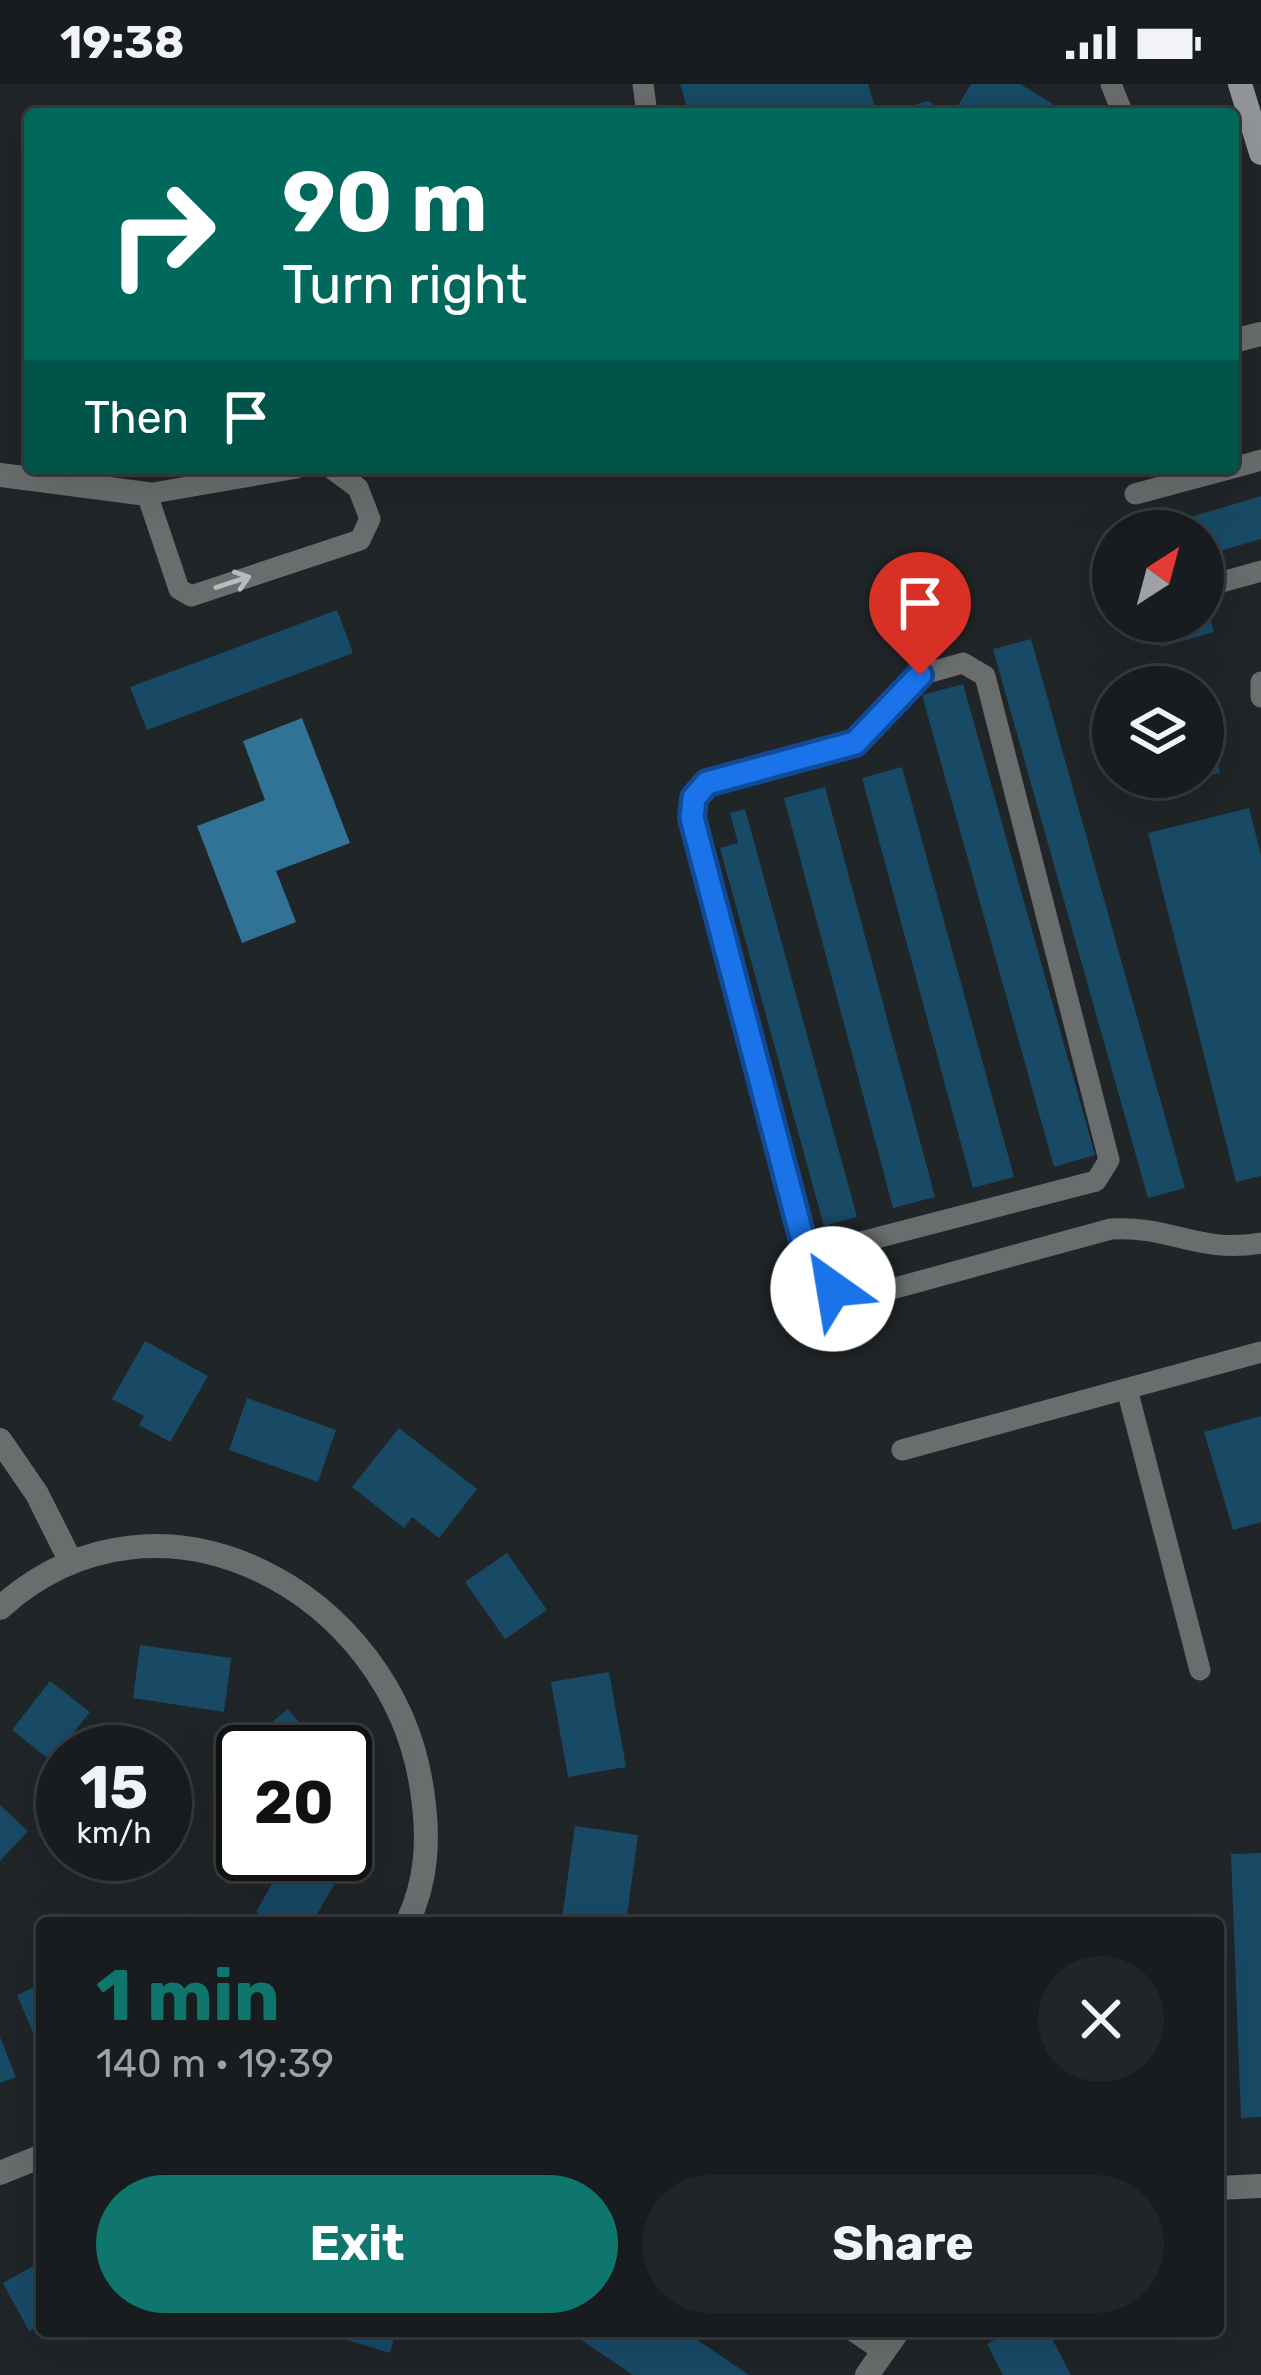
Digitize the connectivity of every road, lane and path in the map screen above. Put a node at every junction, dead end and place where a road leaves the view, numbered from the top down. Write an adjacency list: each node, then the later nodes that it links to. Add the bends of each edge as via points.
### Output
1 (1240, 84): 2 (main road)
2 (1261, 153)
3 (262, 474): 7 (lane)
4 (339, 474): 7 (lane, one-way to 4, via 179,589 191,596 360,540 370,519 358,488)
5 (1205, 474): 8 (lane)
6 (0, 475): 7 (street)
7 (147, 494)
8 (1135, 494)
9 (1261, 572): 10 (lane)
10 (1224, 581)
11 (1261, 682): 12 (lane)
12 (1261, 697)
13 (1261, 1243): 14 (lane, via 1226,1249 1144,1227 1111,1229 855,1299 833,1289)
14 (807, 1256): 14 (lane, via 692,818 694,798 707,783 855,743 920,675 976,666 991,699 1106,1172)
15 (1261, 1352): 16 (lane)
16 (1127, 1389): 18 (lane); 21 (lane)
17 (0, 1440): 19 (street)
18 (902, 1450)
19 (70, 1560): 20 (street); 22 (street, via 207,1552 282,1580 341,1626 391,1688 419,1766 428,1828)
20 (0, 1607)
21 (1200, 1670)
22 (409, 1917)
23 (36, 2159): 24 (street)
24 (0, 2174)
25 (1261, 2186): 26 (street)
26 (1224, 2188)
27 (891, 2340): 28 (street)
28 (868, 2374)

